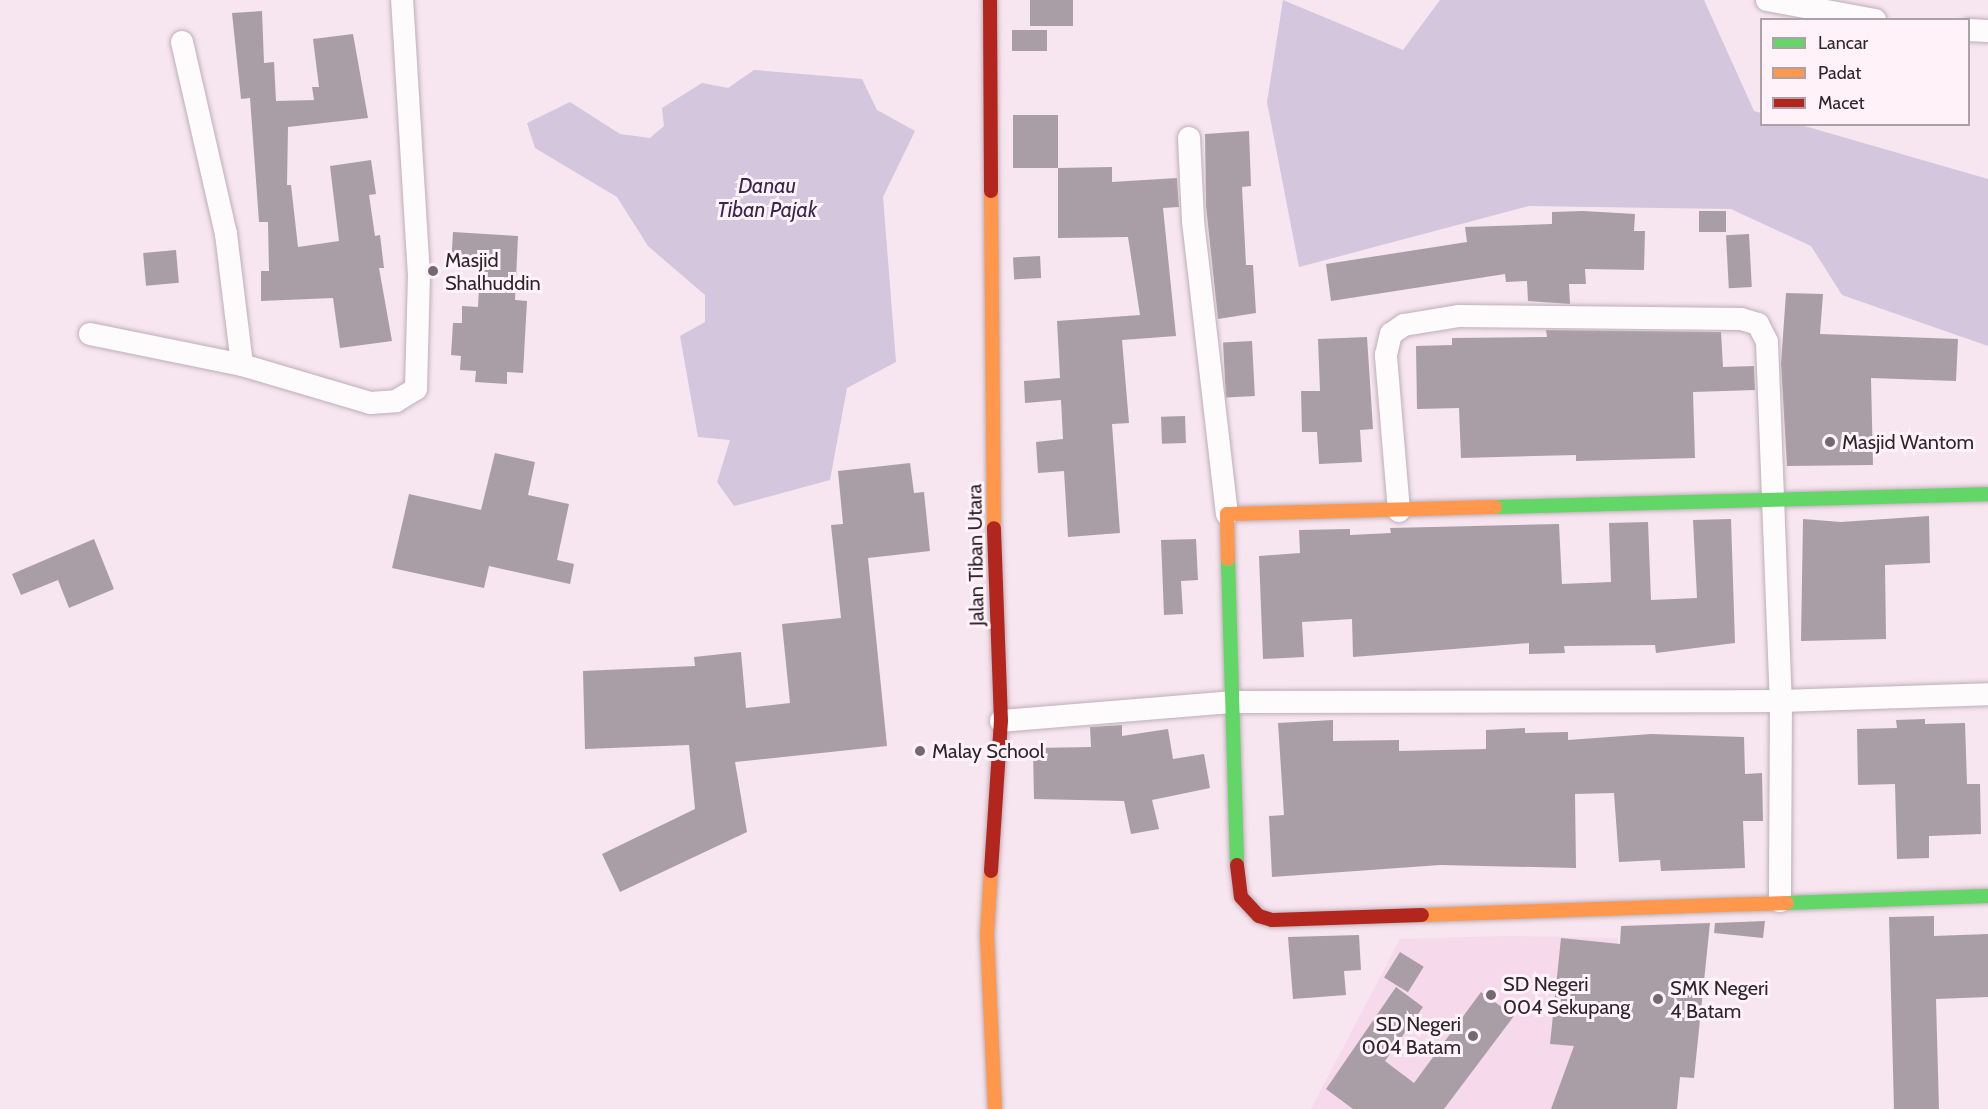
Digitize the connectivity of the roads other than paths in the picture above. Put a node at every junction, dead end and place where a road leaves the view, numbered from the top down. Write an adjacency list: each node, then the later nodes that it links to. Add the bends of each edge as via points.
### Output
1 (402, 0): 10 (street, via 419,276 416,389 396,400 370,403)
2 (990, 0): 18 (street, Jalan Tiban Utara, via 994,583)
3 (1767, 0): 4 (street)
4 (1864, 18)
5 (1970, 30): 6 (street)
6 (1988, 31)
7 (182, 42): 10 (street, via 226,234)
8 (1189, 138): 14 (street, via 1192,221)
9 (90, 334): 10 (street)
10 (242, 364)
11 (1988, 494): 12 (street)
12 (1770, 502): 13 (street); 13 (street, via 1767,342 1753,320 1459,316 1404,325 1389,340); 16 (street)
13 (1399, 511): 14 (street)
14 (1227, 514): 17 (street)
15 (1988, 694): 16 (street)
16 (1781, 701): 17 (street); 20 (street)
17 (1232, 702): 18 (street); 20 (street, via 1237,876 1241,897 1259,916 1272,920)
18 (1001, 721): 21 (street, Jalan Tiban Utara, via 987,934)
19 (1988, 896): 20 (street)
20 (1780, 901)
21 (995, 1109)

